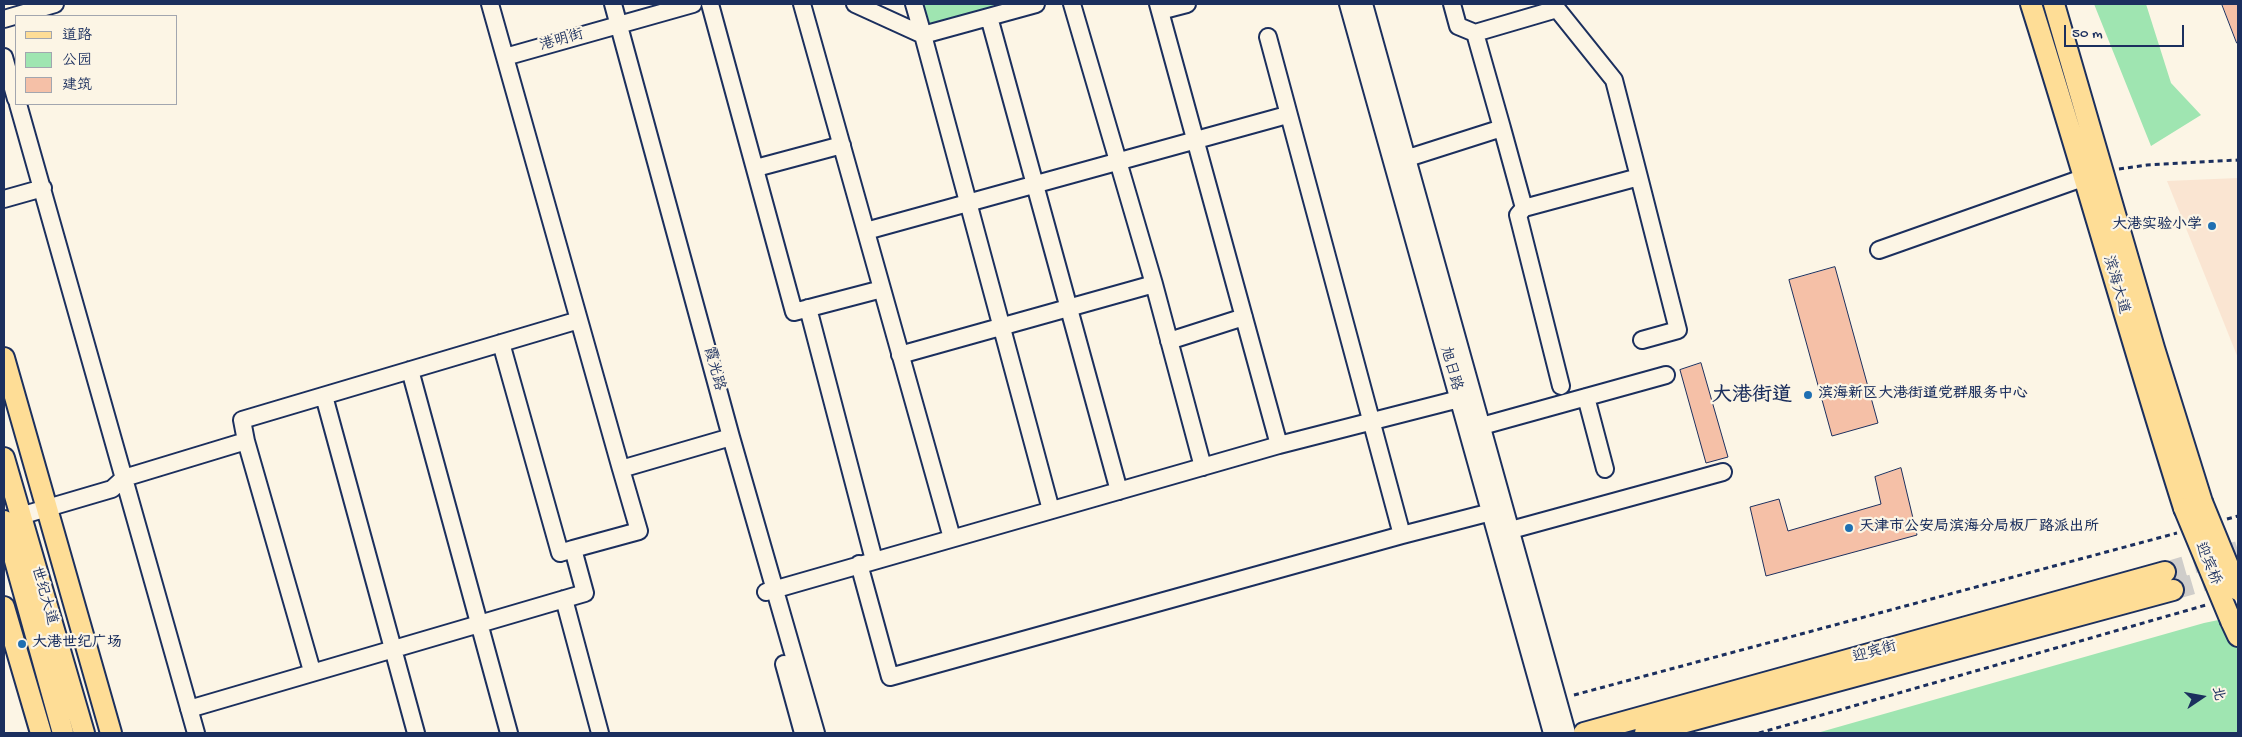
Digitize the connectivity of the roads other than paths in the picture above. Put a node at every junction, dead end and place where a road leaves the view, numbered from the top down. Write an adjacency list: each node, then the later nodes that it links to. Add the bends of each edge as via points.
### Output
1 (55, 4): 19 (street)
2 (490, 4): 26 (street)
3 (603, 4): 21 (street, 霞光路)
4 (613, 4): 21 (street, 霞光路)
5 (693, 4): 21 (street, 港明街)
6 (710, 4): 35 (street)
7 (802, 4): 32 (street)
8 (855, 4): 23 (street)
9 (914, 4): 23 (street)
10 (1036, 4): 20 (street)
11 (1072, 4): 34 (street)
12 (1186, 4): 18 (street)
13 (1348, 4): 62 (street, 旭日路)
14 (1364, 4): 33 (street, 旭日路)
15 (1452, 4): 22 (street, via 1458,26)
16 (2031, 4): 36 (main road, 滨海大道)
17 (2054, 4): 36 (main road, 滨海大道)
18 (1159, 8): 31 (street)
19 (20, 15)
20 (989, 17): 23 (street); 38 (street)
21 (614, 26): 26 (street, 港明街); 65 (street, 霞光路)
22 (1475, 33): 30 (street); 37 (street, via 1558,9 1614,80)
23 (923, 35): 41 (street)
24 (1268, 37): 29 (street)
25 (4, 57): 27 (street)
26 (505, 57): 50 (street)
27 (15, 96)
28 (18, 105): 39 (street)
29 (1287, 116): 31 (street); 63 (street)
30 (1502, 128): 33 (street); 42 (street)
31 (1196, 140): 34 (street); 49 (street)
32 (842, 145): 35 (street); 43 (street)
33 (1408, 158): 62 (street, 旭日路)
34 (1118, 162): 38 (street); 45 (street)
35 (756, 168): 47 (street, via 794,312)
36 (2094, 174): 44 (street); 75 (main road, 滨海大道, via 2134,350)
37 (1639, 177): 42 (street); 52 (street, via 1678,330)
38 (1035, 184): 41 (street); 48 (street)
39 (43, 188): 40 (street); 73 (street)
40 (4, 199)
41 (968, 202): 43 (street); 51 (street)
42 (1524, 208): 59 (street, via 1518,215)
43 (866, 231): 46 (street)
44 (1879, 250)
45 (1154, 284): 48 (street); 53 (street)
46 (882, 289): 47 (street); 55 (street)
47 (808, 308): 84 (street)
48 (1069, 308): 51 (street); 74 (street)
49 (1244, 317): 53 (street); 67 (street)
50 (579, 320): 54 (street); 70 (street)
51 (1002, 326): 55 (street); 77 (street)
52 (1642, 340)
53 (1169, 341): 69 (street)
54 (501, 343): 57 (street); 83 (street, via 560,553)
55 (900, 355): 82 (street)
56 (4, 358): 76 (main road)
57 (410, 370): 60 (street); 90 (street)
58 (1666, 375): 61 (street)
59 (1561, 386)
60 (324, 396): 66 (street, via 242,420); 92 (street)
61 (1586, 397): 64 (street); 71 (street)
62 (1465, 398): 63 (street); 64 (street, 旭日路)
63 (1370, 422): 67 (street); 81 (street)
64 (1474, 428): 78 (street, 旭日路)
65 (727, 438): 70 (street); 87 (street, 霞光路)
66 (246, 441): 73 (street); 93 (street)
67 (1279, 445): 69 (street)
68 (4, 458): 79 (main road, 世纪大道)
69 (1203, 467): 74 (street)
70 (621, 469): 83 (street, via 639,531)
71 (1605, 469)
72 (1723, 472): 80 (street)
73 (124, 478): 76 (street, via 112,489); 94 (street)
74 (1119, 491): 77 (street)
75 (2193, 505): 86 (main road, 迎宾桥, bridge); 91 (main road, 迎宾桥, bridge)
76 (47, 510): 79 (street); 98 (main road)
77 (1051, 510): 82 (street)
78 (1497, 511): 80 (street, 旭日路); 81 (street)
79 (12, 519): 96 (main road, 世纪大道); 97 (main road, 世纪大道)
80 (1503, 532): 105 (street, 旭日路); 106 (street, 旭日路)
81 (1402, 535): 85 (street, via 890,677)
82 (952, 538): 84 (street)
83 (573, 549): 88 (street, via 586,593)
84 (874, 560): 85 (street)
85 (858, 564): 87 (street)
86 (2238, 590)
87 (770, 591): 103 (street, 霞光路); 104 (street, 霞光路)
88 (564, 599): 90 (street); 102 (street)
89 (4, 607): 95 (main road)
90 (480, 623): 92 (street); 101 (street)
91 (2234, 628)
92 (393, 648): 93 (street); 100 (street)
93 (312, 671): 94 (street)
94 (190, 708): 99 (street)
95 (41, 733)
96 (63, 733)
97 (84, 733)
98 (111, 733)
99 (196, 733)
100 (416, 733)
101 (509, 733)
102 (600, 733)
103 (804, 733)
104 (816, 733)
105 (1552, 733)
106 (1567, 733)
107 (1584, 733): 108 (main road, 迎宾街, via 2169,581)
108 (1645, 733)

